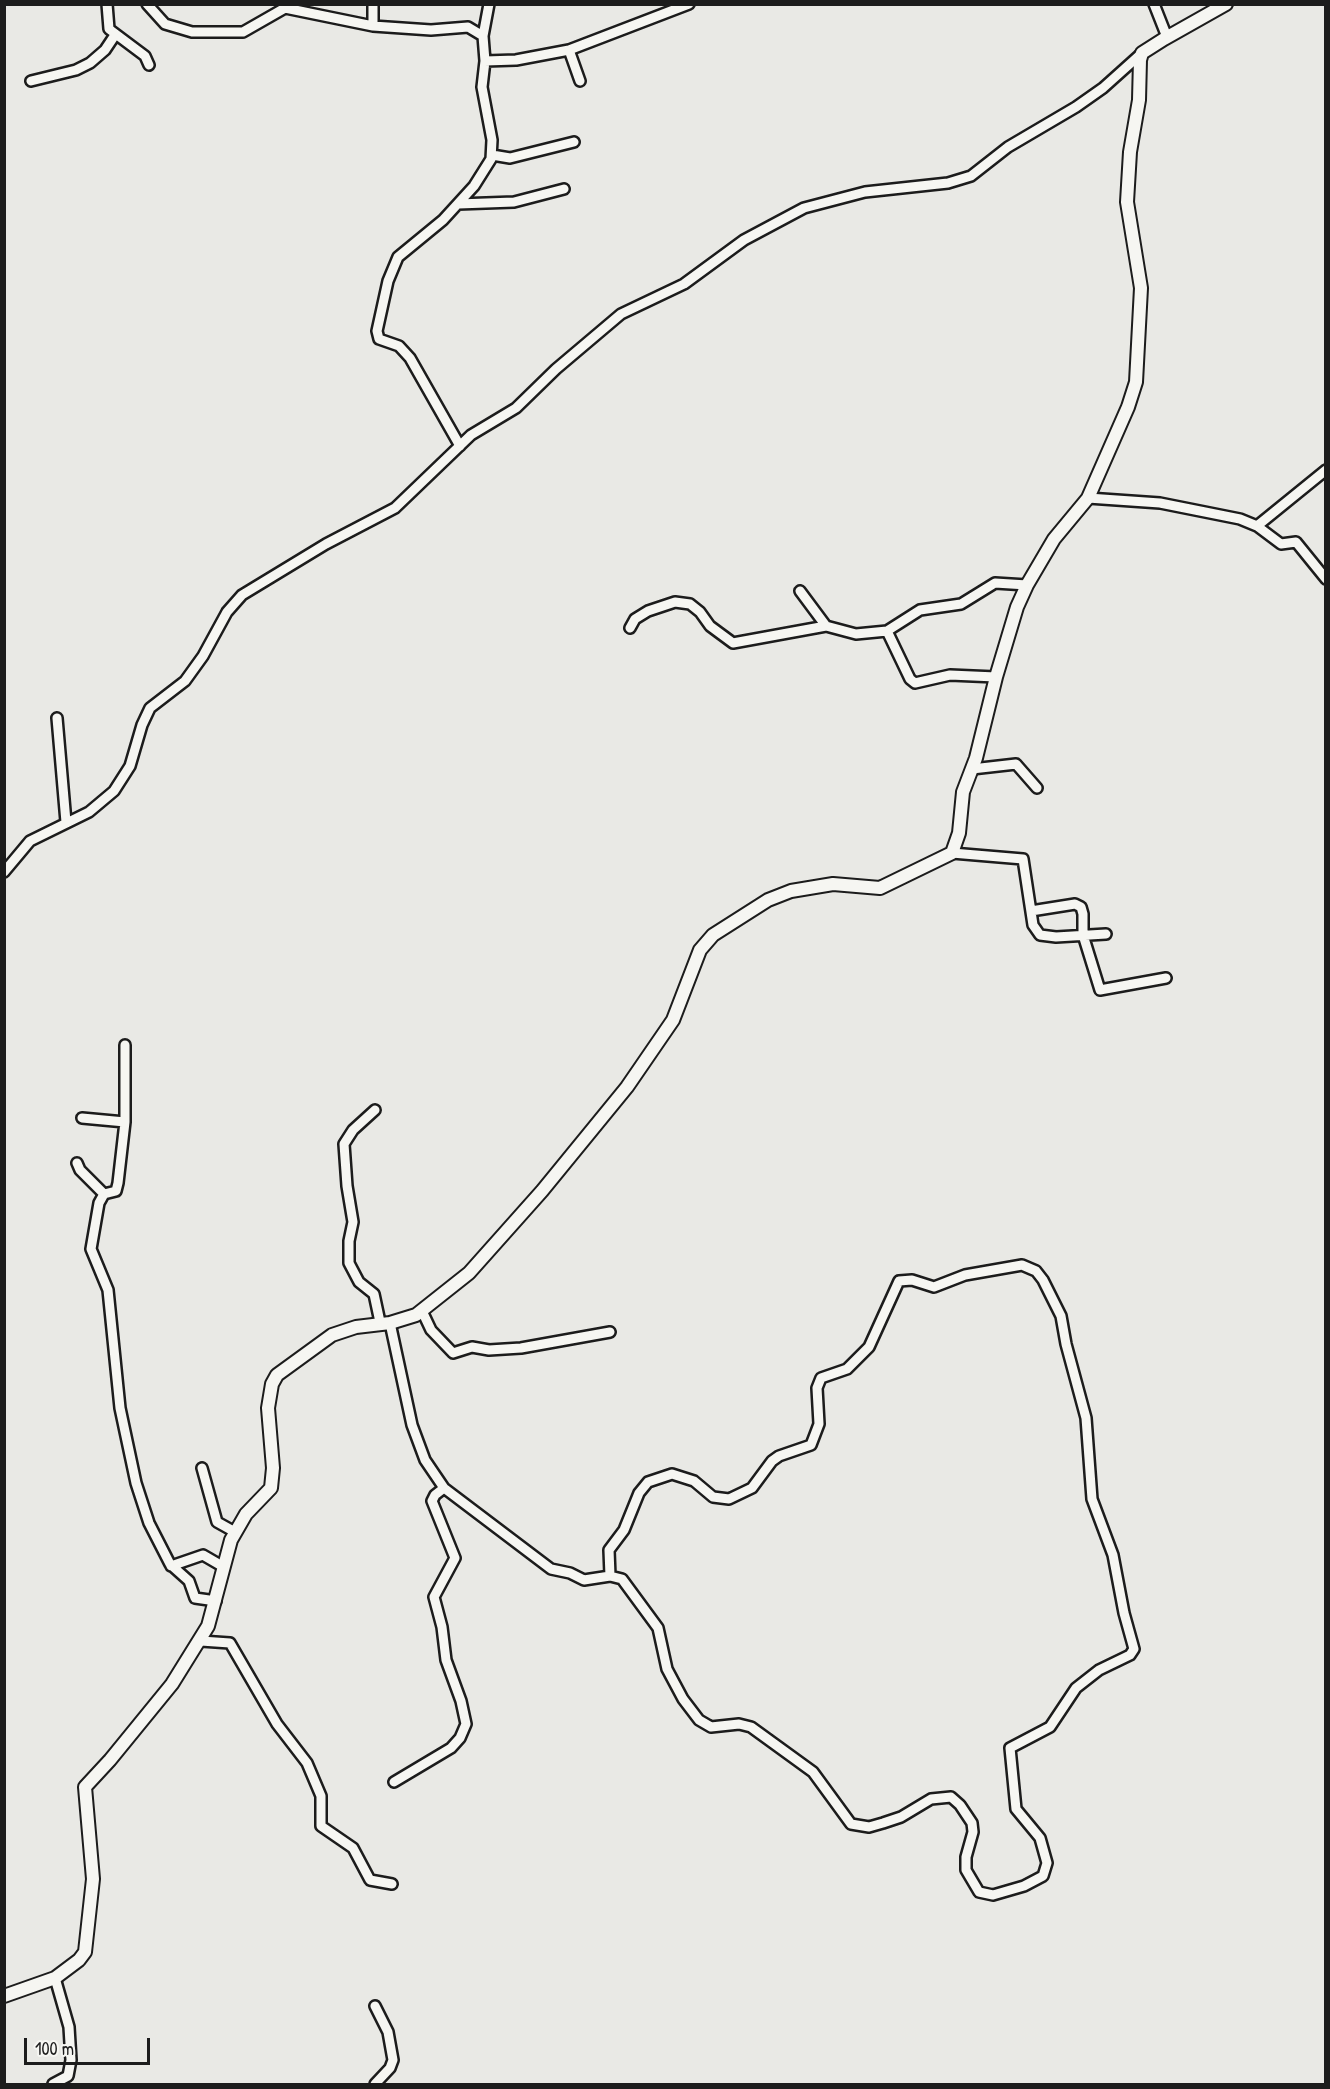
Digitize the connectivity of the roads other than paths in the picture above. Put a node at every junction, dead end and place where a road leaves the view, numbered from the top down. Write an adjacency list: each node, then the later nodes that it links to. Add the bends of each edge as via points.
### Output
1 (107, 4): 9 (street, via 107,24)
2 (147, 4): 8 (street, via 165,24 192,32 243,32 285,8)
3 (373, 4): 8 (street)
4 (489, 4): 10 (street)
5 (689, 4): 12 (street)
6 (1154, 4): 11 (street)
7 (1226, 4): 11 (street)
8 (373, 26): 10 (street, via 431,30 468,27)
9 (115, 35): 15 (street, via 140,52); 16 (street, via 90,63)
10 (483, 36): 14 (street)
11 (1167, 37): 13 (street)
12 (569, 50): 14 (street, via 516,60); 17 (street)
13 (1142, 53): 22 (street, via 1103,88 1008,147 971,176 948,183 881,189 840,198 798,211 764,228 684,284 621,314 516,408); 24 (street, via 1127,202 1141,288 1138,367 1128,407)
14 (485, 61): 19 (street, via 482,87)
15 (149, 65)
16 (31, 81)
17 (580, 81)
18 (574, 142): 19 (street, via 510,158)
19 (492, 155): 21 (street, via 481,177)
20 (564, 189): 21 (street, via 514,202)
21 (458, 204): 22 (street, via 395,262 377,333 410,358)
22 (460, 446): 36 (street, via 395,508 242,595 227,612 185,681 150,708 120,784 99,806)
23 (1326, 470): 25 (street)
24 (1088, 498): 25 (street, via 1178,506); 27 (street, via 1054,539)
25 (1257, 526): 26 (street, via 1281,544 1296,542)
26 (1326, 579)
27 (1027, 585): 31 (street, via 995,583 968,601 920,610); 32 (street)
28 (800, 591): 29 (street)
29 (826, 626): 30 (street, via 733,644 690,604 675,602 648,611 635,619); 31 (street, via 855,634)
30 (630, 628)
31 (886, 631): 32 (street, via 915,683 950,675)
32 (996, 677): 34 (street)
33 (57, 718): 36 (street)
34 (972, 769): 35 (street, via 1013,763); 37 (street, via 961,801 959,833)
35 (1037, 788)
36 (66, 822): 38 (street, via 30,841)
37 (952, 853): 39 (street, via 1023,859); 49 (street, via 880,888 833,884 791,891 768,900 709,938 697,956 673,1020 616,1102 488,1253)
38 (4, 872)
39 (1031, 910): 41 (street, via 1035,931 1040,934); 41 (street, via 1078,906 1083,914)
40 (1106, 934): 41 (street)
41 (1083, 935): 42 (street, via 1100,990)
42 (1166, 978)
43 (125, 1045): 46 (street)
44 (375, 1110): 50 (street, via 344,1144 353,1222 349,1263 358,1282 374,1294)
45 (82, 1118): 46 (street)
46 (125, 1122): 48 (street, via 117,1188)
47 (77, 1163): 48 (street)
48 (104, 1194): 55 (street, via 94,1222 91,1249 108,1290 120,1408 136,1483 152,1529)
49 (422, 1311): 50 (street); 51 (street, via 431,1330 453,1353 472,1347 521,1348)
50 (385, 1322): 53 (street, via 412,1425 425,1460); 54 (street, via 332,1335 277,1375 268,1408 271,1488)
51 (610, 1332)
52 (202, 1468): 54 (street, via 217,1522)
53 (444, 1488): 57 (street, via 551,1569 584,1580); 60 (street, via 432,1501 455,1558 434,1597 446,1660 466,1724 451,1748)
54 (235, 1532): 56 (street)
55 (171, 1566): 56 (street, via 203,1556); 58 (street, via 189,1581 195,1598)
56 (222, 1566): 58 (street)
57 (610, 1576): 57 (street, via 609,1550 624,1530 639,1493 648,1482 662,1475 682,1476 713,1497 729,1499 752,1488 772,1461 811,1445 819,1424 817,1389 821,1378 847,1369 869,1347 899,1281 912,1280 934,1287 965,1275 1022,1265 1036,1271 1043,1280 1061,1316 1083,1399 1092,1499 1113,1555 1134,1649 1076,1688 1050,1727 1010,1748 1016,1809 1040,1838 1046,1871 1037,1880 986,1895 972,1884 966,1869 973,1832 960,1804 951,1797 931,1799 901,1817 858,1827 845,1817 813,1772 751,1727 711,1727 699,1720 667,1668 662,1639 652,1617 622,1579)
58 (216, 1601): 59 (street)
59 (201, 1641): 61 (street, via 230,1643 277,1724 307,1763 321,1796 321,1826 353,1848 370,1880); 62 (street, via 172,1684 85,1787 93,1879 89,1930 82,1956)
60 (394, 1782)
61 (392, 1884)
62 (55, 1978): 63 (street); 65 (street, via 69,2027 71,2060 68,2076)
63 (4, 1996)
64 (375, 2006): 66 (street, via 388,2032 393,2060)
65 (54, 2085)
66 (375, 2085)

